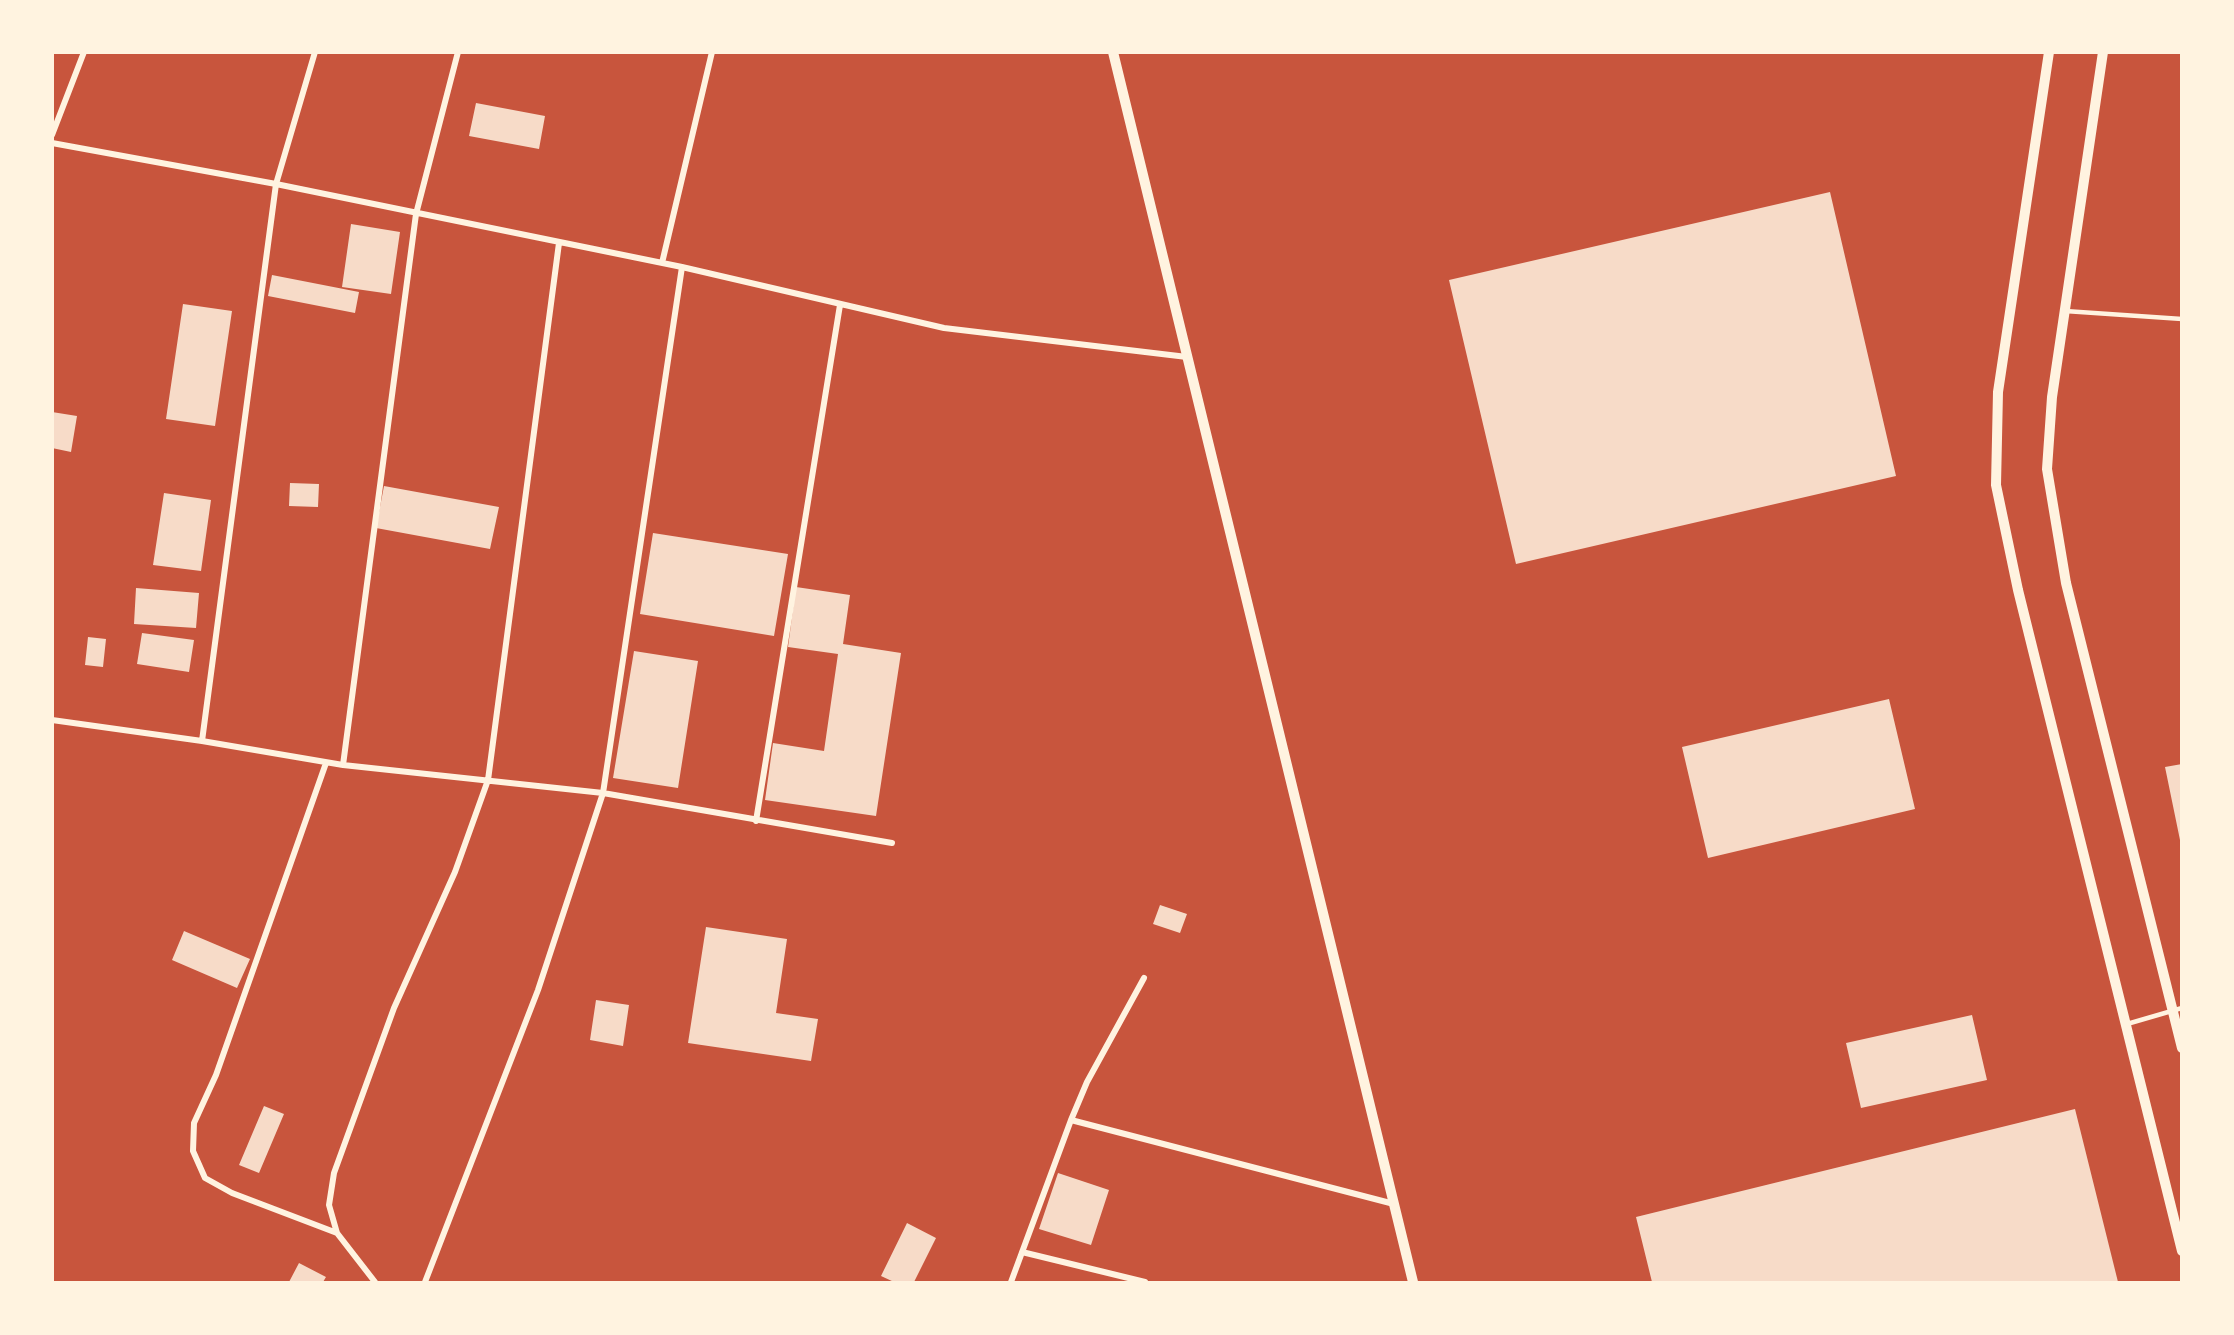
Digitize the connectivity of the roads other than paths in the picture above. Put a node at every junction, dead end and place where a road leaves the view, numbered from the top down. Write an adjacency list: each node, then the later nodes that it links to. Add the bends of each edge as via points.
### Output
1 (84, 52): 8 (street)
2 (315, 52): 10 (street)
3 (458, 52): 11 (street)
4 (712, 52): 13 (street)
5 (1113, 52): 18 (street)
6 (2049, 52): 29 (street, via 1998,392 1996,485)
7 (2103, 52): 16 (street)
8 (52, 135)
9 (52, 143): 10 (street)
10 (276, 184): 11 (street); 20 (street)
11 (417, 214): 12 (street); 22 (street)
12 (559, 243): 13 (street); 23 (street)
13 (662, 263): 14 (street)
14 (682, 267): 15 (street); 24 (street)
15 (840, 305): 18 (street, via 944,328); 25 (street)
16 (2064, 311): 17 (lane); 28 (street, via 2052,397 2048,469 2066,583)
17 (2181, 319)
18 (1188, 358): 32 (street)
19 (52, 720): 20 (street)
20 (202, 741): 21 (street)
21 (326, 763): 22 (street); 33 (street, via 216,1075 194,1123 193,1151 205,1178 232,1193)
22 (343, 765): 23 (street)
23 (488, 780): 24 (street); 33 (street, via 455,872 394,1008 334,1173 330,1205)
24 (603, 793): 25 (street); 37 (street, via 538,990)
25 (756, 821): 26 (street)
26 (892, 843)
27 (1144, 978): 31 (street, via 1087,1082)
28 (2177, 1009): 29 (lane); 30 (street)
29 (2124, 1025): 34 (street)
30 (2181, 1048)
31 (1071, 1120): 32 (street); 35 (street)
32 (1395, 1204): 40 (street)
33 (337, 1233): 36 (street)
34 (2181, 1251)
35 (1022, 1252): 38 (street); 39 (street)
36 (375, 1282)
37 (425, 1282)
38 (1011, 1282)
39 (1145, 1282)
40 (1413, 1282)

